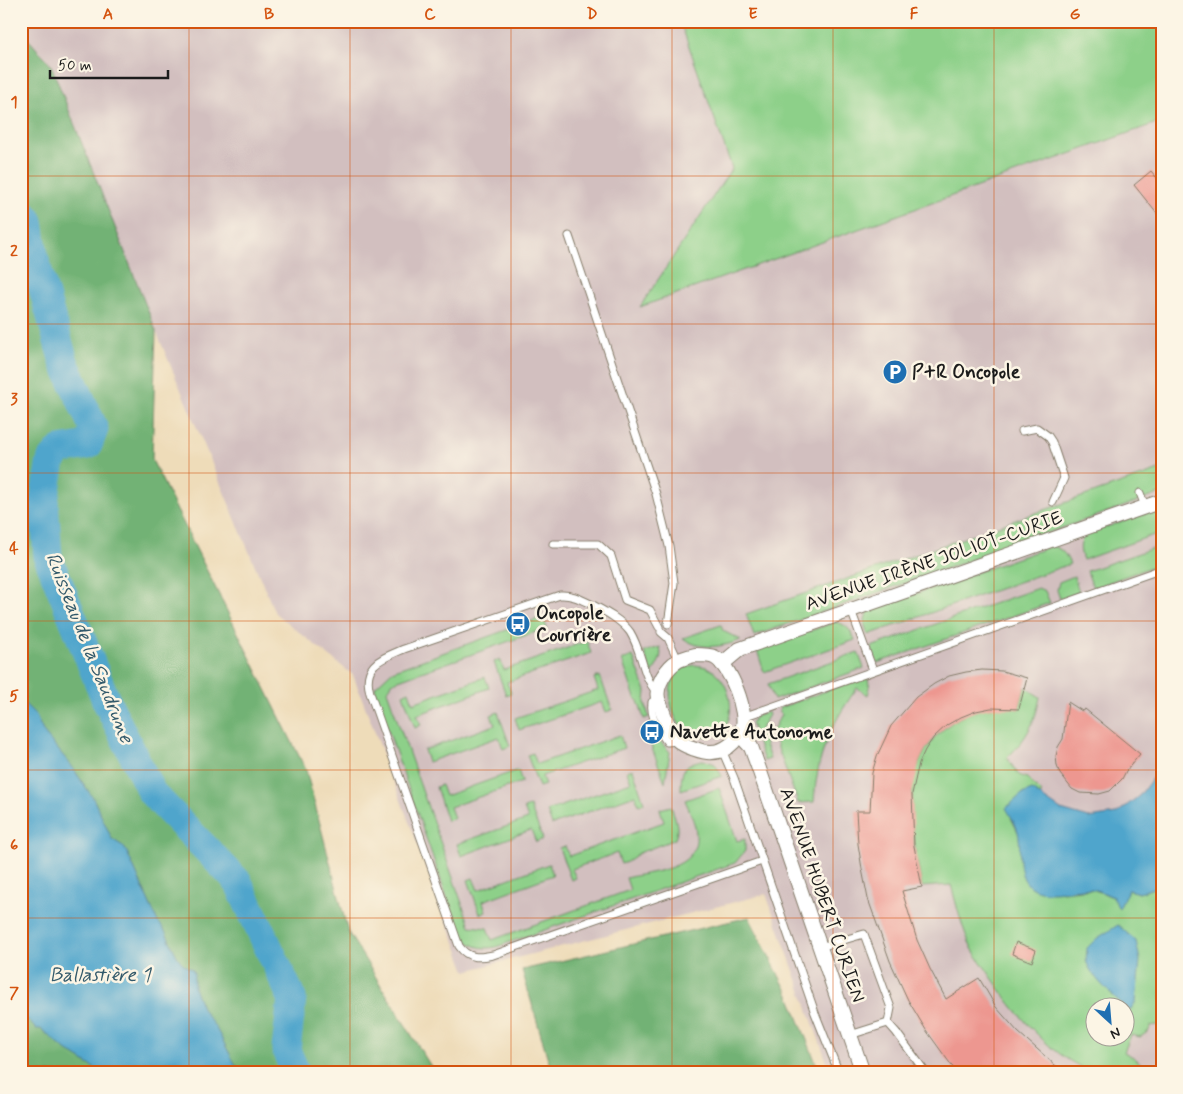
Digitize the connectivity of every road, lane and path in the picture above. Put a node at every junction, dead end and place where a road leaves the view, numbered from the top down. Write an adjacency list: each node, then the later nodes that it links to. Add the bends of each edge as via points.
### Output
1 (569, 236): 10 (lane, via 656,494 669,546 674,584)
2 (1022, 431): 5 (lane, via 1037,428 1052,442 1064,478)
3 (1140, 492): 6 (lane)
4 (1162, 501): 6 (street, AVENUE IRÈNE JOLIOT-CURIE)
5 (1053, 502)
6 (1145, 506): 9 (street, AVENUE IRÈNE JOLIOT-CURIE)
7 (553, 544): 10 (lane, via 598,544 611,556 625,600 650,610)
8 (1162, 569): 13 (lane)
9 (851, 610): 12 (street, AVENUE IRÈNE JOLIOT-CURIE, via 740,648); 13 (lane)
10 (668, 638): 11 (lane)
11 (678, 660): 12 (street, via 695,654 714,658); 14 (street, via 663,675)
12 (722, 664): 15 (street, via 737,689)
13 (873, 670): 15 (lane)
14 (658, 696): 17 (street, via 678,741 706,753); 18 (lane, via 649,684 628,630 591,604 567,595 404,650 372,667 367,684 459,946 474,958 493,955)
15 (742, 717): 16 (street, via 743,727)
16 (738, 734): 17 (street, via 734,743); 19 (street, AVENUE HUBERT CURIEN, via 751,747)
17 (722, 750): 18 (lane)
18 (762, 861): 22 (lane)
19 (820, 947): 20 (lane, via 864,934 891,1008); 21 (street, AVENUE HUBERT CURIEN)
20 (888, 1024): 21 (lane); 24 (lane)
21 (850, 1035): 23 (street, AVENUE HUBERT CURIEN)
22 (839, 1073)
23 (863, 1073)
24 (926, 1073)

